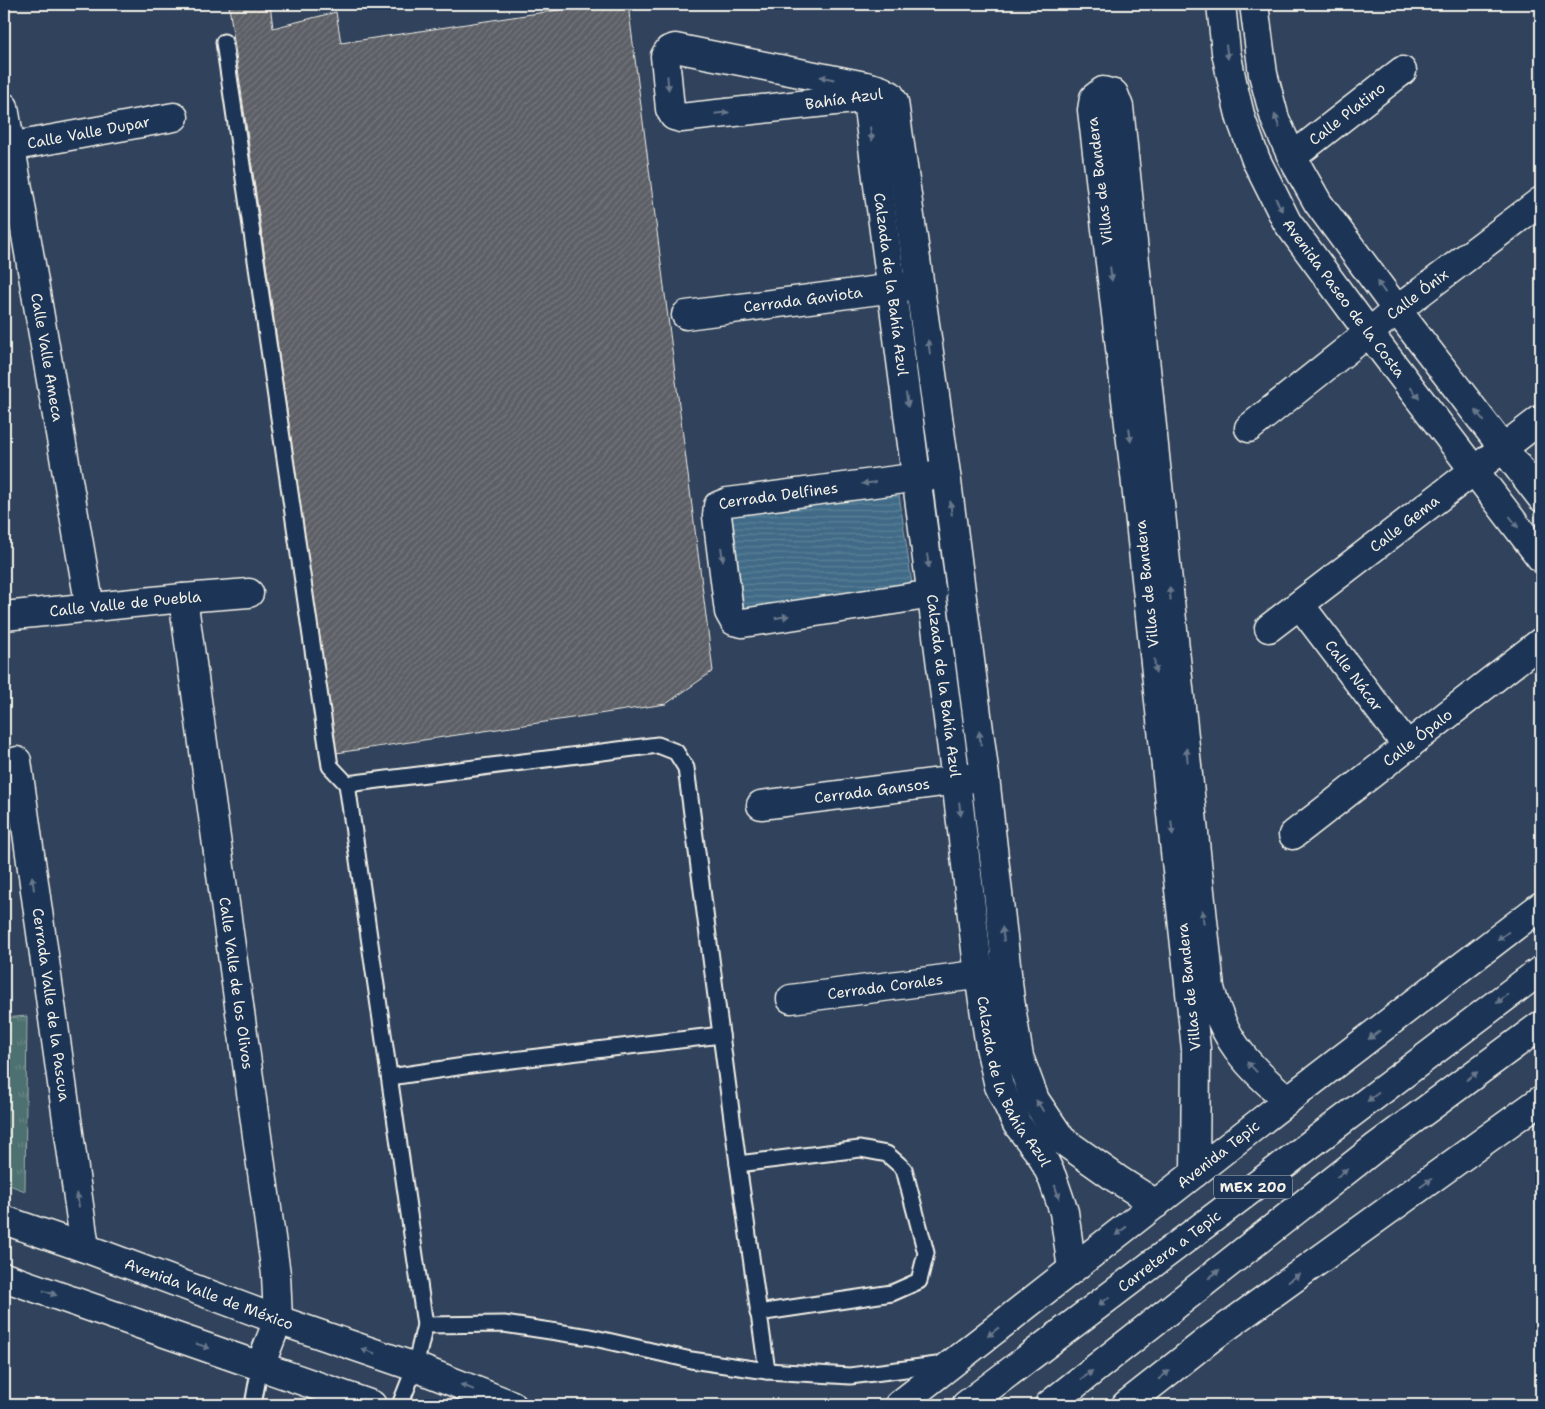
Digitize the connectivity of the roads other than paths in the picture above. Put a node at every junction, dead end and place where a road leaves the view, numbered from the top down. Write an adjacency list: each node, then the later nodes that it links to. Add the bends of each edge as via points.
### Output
1 (1221, 4): 15 (main road, Avenida Paseo de la Costa, one-way to 15, via 1233,86 1256,160 1287,222)
2 (1254, 4): 9 (main road, one-way to 2, via 1275,119 1263,74)
3 (224, 42): 37 (lane, via 330,766)
4 (1402, 71): 9 (main road, Calle Platino)
5 (874, 93): 5 (main road, Bahía Azul, one-way to 5, via 675,48 665,56 670,109 674,116 681,118); 11 (main road, Calzada de la Bahía Azul, via 894,102); 12 (main road, Calzada de la Bahía Azul, one-way to 12)
6 (4, 107): 8 (main road, Calle Valle Ameca)
7 (174, 117): 8 (main road, Calle Valle Dupar)
8 (7, 147): 29 (main road, Calle Valle Ameca)
9 (1292, 157): 13 (main road, one-way to 9, via 1318,203)
10 (1541, 201): 13 (main road, Calle Ónix)
11 (920, 284): 12 (main road, Cerrada Gaviota); 20 (main road, Calzada de la Bahía Azul, one-way to 11)
12 (892, 288): 14 (main road, Cerrada Gaviota); 22 (main road, Calzada de la Bahía Azul, one-way to 22)
13 (1397, 310): 15 (main road, Calle Ónix); 18 (main road, one-way to 13)
14 (686, 316)
15 (1369, 333): 17 (main road, Calle Ónix); 19 (main road, Avenida Paseo de la Costa, one-way to 19)
16 (1541, 419): 18 (main road, Calle Gema)
17 (1249, 428)
18 (1504, 448): 19 (main road, Calle Gema); 23 (main road)
19 (1474, 469): 24 (main road, Avenida Paseo de la Costa, one-way to 24); 28 (main road, Calle Gema)
20 (946, 474): 22 (main road, Cerrada Delfines); 35 (main road, Calzada de la Bahía Azul, one-way to 20)
21 (1147, 474): 21 (main road, Villas de Bandera, one-way to 21, via 1119,107 1114,94 1103,91 1094,98 1092,110); 48 (main road, Villas de Bandera, one-way to 21, via 1210,988); 49 (main road, Villas de Bandera, one-way to 49)
22 (917, 477): 26 (main road, Calzada de la Bahía Azul, one-way to 26); 26 (main road, Cerrada Delfines, one-way to 26, via 728,502 718,506 729,612 734,622 743,623)
23 (1541, 496)
24 (1541, 558)
25 (249, 593): 27 (main road, Calle Valle de Puebla)
26 (933, 594): 36 (main road, Calzada de la Bahía Azul)
27 (183, 598): 29 (main road, Calle Valle de Puebla); 62 (main road, Calle Valle de los Olivos, via 276,1274)
28 (1300, 605): 31 (main road, Calle Gema); 33 (main road, Calle Nácar)
29 (90, 608): 30 (main road, Calle Valle de Puebla)
30 (4, 616)
31 (1269, 628)
32 (1541, 642): 33 (main road, Calle Ópalo)
33 (1408, 747): 40 (main road, Calle Ópalo)
34 (17, 761): 39 (main road, Cerrada Valle de la Pascua)
35 (984, 777): 36 (main road, Cerrada Gansos); 42 (main road, Calzada de la Bahía Azul, one-way to 35)
36 (956, 780): 38 (main road, Cerrada Gansos); 44 (main road, Calzada de la Bahía Azul, one-way to 44)
37 (347, 784): 47 (lane, via 658,745 676,752 686,768); 50 (lane)
38 (761, 805)
39 (13, 808): 58 (main road, Cerrada Valle de la Pascua, one-way to 39)
40 (1293, 835)
41 (1541, 906): 51 (main road, Avenida Tepic, one-way to 51)
42 (1007, 970): 44 (main road, Cerrada Corales); 53 (main road, Calzada de la Bahía Azul, one-way to 42, via 1019,1057)
43 (1541, 970): 76 (main road, Carretera a Tepic / MEX 200, one-way to 76)
44 (979, 975): 45 (main road, Cerrada Corales); 53 (main road, Calzada de la Bahía Azul, via 999,1086 1017,1124)
45 (791, 999)
46 (1541, 1025): 77 (main road, MEX 200, one-way to 46, via 1376,1147)
47 (721, 1035): 50 (lane); 54 (lane)
48 (1228, 1037): 49 (main road); 51 (main road, Villas de Bandera, one-way to 48, via 1251,1066)
49 (1196, 1049): 55 (main road, Villas de Bandera)
50 (390, 1077): 63 (lane)
51 (1288, 1100): 55 (main road, Avenida Tepic)
52 (1541, 1100): 78 (main road, one-way to 52, via 1219,1332)
53 (1052, 1148): 56 (main road, Calzada de la Bahía Azul, via 1117,1179); 59 (main road, Calzada de la Bahía Azul, one-way to 59, via 1052,1177 1064,1212)
54 (738, 1164): 61 (lane); 61 (lane, via 860,1149 887,1154 904,1169 926,1253 920,1281 892,1293)
55 (1195, 1173): 56 (main road, Avenida Tepic)
56 (1156, 1204): 59 (main road, Avenida Tepic, one-way to 59)
57 (4, 1220): 58 (main road, Avenida Valle de México)
58 (85, 1248): 62 (main road, Avenida Valle de México)
59 (1072, 1269): 64 (main road, Avenida Tepic, one-way to 64)
60 (4, 1277): 65 (main road, one-way to 65)
61 (758, 1313): 67 (lane)
62 (278, 1320): 65 (main road, Calle Valle de los Olivos); 66 (main road, Avenida Valle de México, one-way to 62)
63 (425, 1324): 66 (lane); 67 (lane, via 504,1324 590,1337 691,1360)
64 (954, 1363): 67 (lane, via 850,1376); 68 (main road, Avenida Tepic)
65 (260, 1366): 69 (main road); 70 (lane)
66 (414, 1366): 72 (lane); 73 (main road, Avenida Valle de México, one-way to 66)
67 (767, 1372)
68 (924, 1386): 74 (main road); 75 (main road, Avenida Tepic)
69 (337, 1399): 71 (main road)
70 (253, 1405)
71 (372, 1405)
72 (400, 1405)
73 (512, 1405)
74 (885, 1405)
75 (898, 1405)
76 (966, 1405)
77 (1049, 1405)
78 (1126, 1405)

